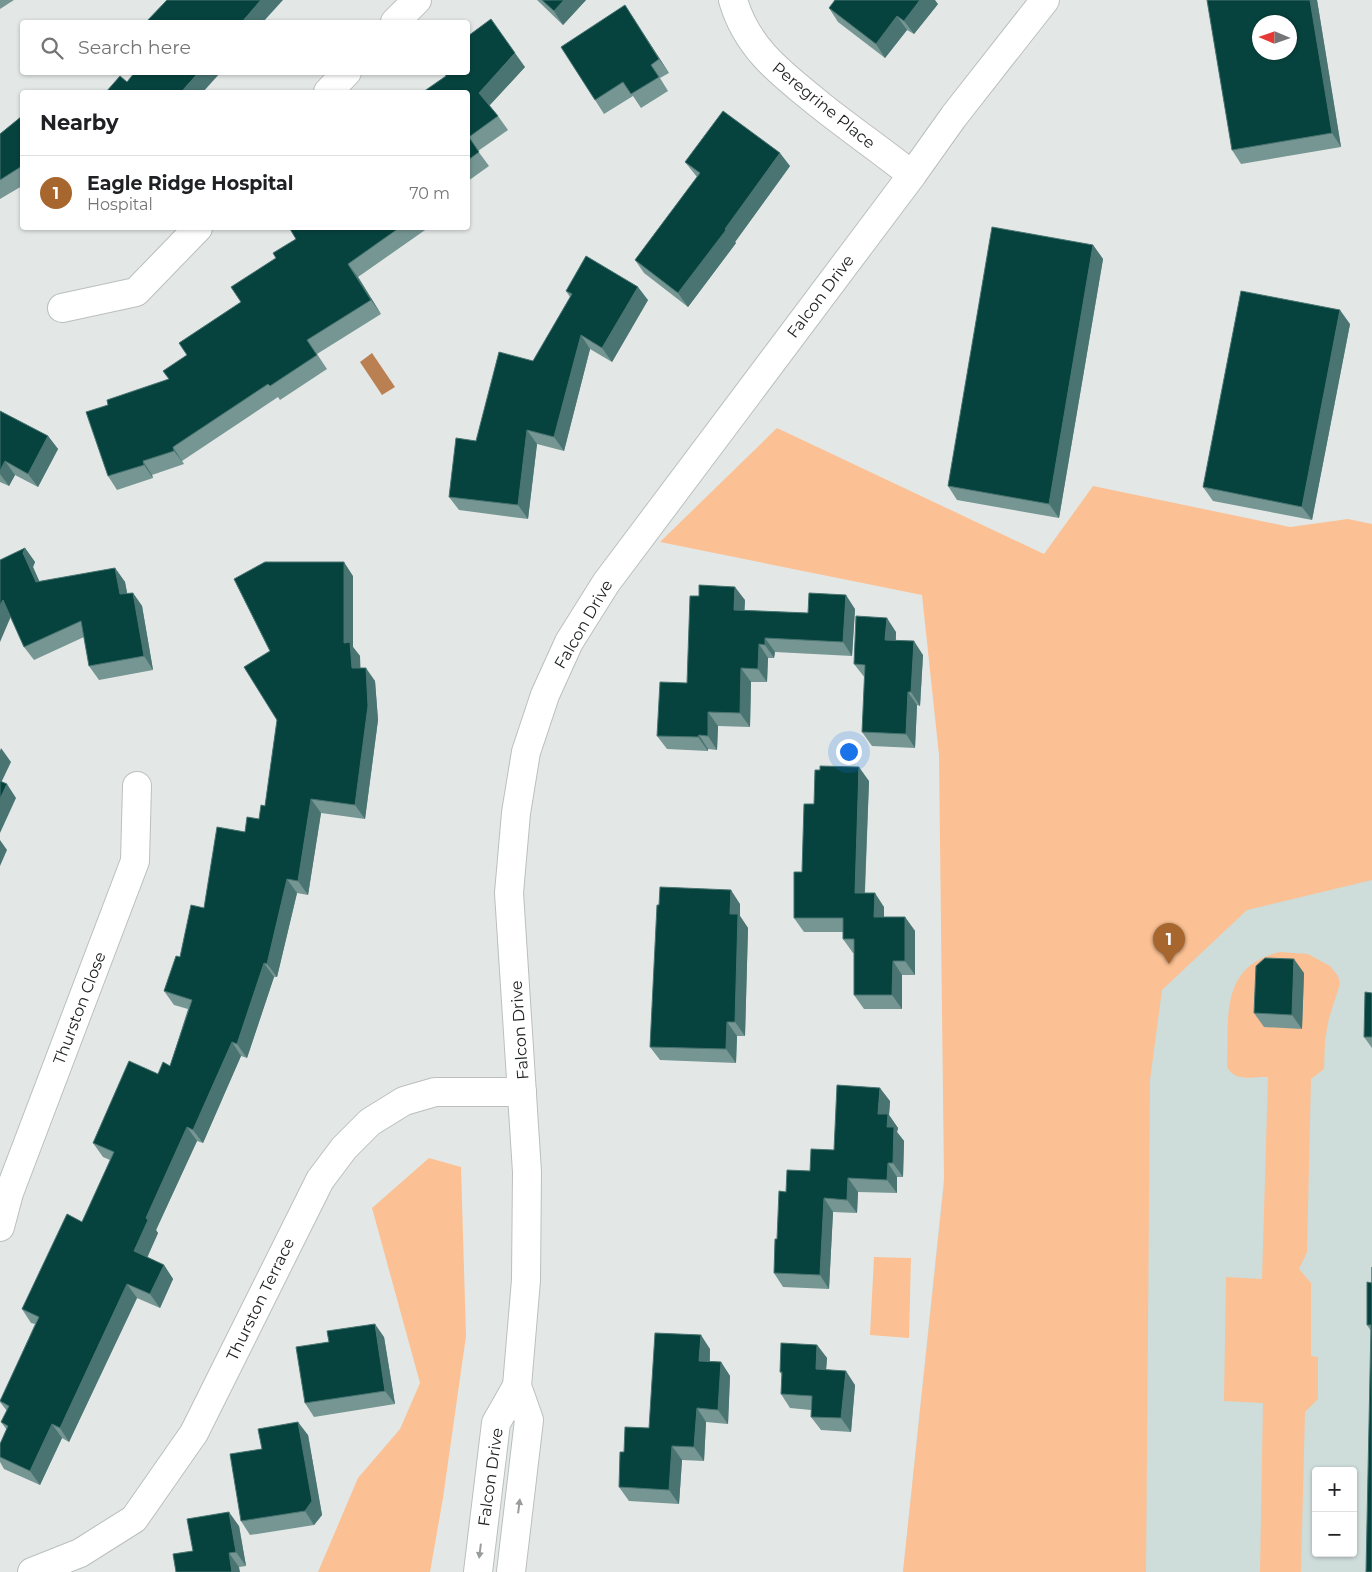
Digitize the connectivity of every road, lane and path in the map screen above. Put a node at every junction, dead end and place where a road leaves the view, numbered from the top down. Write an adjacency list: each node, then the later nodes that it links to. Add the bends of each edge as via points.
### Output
1 (417, 0): 4 (street)
2 (733, 0): 7 (street, Peregrine Place, via 751,40 776,69)
3 (1045, 0): 7 (street, Falcon Drive)
4 (397, 20)
5 (344, 75): 6 (street)
6 (330, 90)
7 (912, 175): 11 (street, Falcon Drive, via 606,583 569,642 545,695 526,752 516,813 509,893)
8 (196, 230): 9 (street, via 136,292)
9 (62, 308)
10 (137, 786): 12 (street, Thurston Close, via 135,862 9,1193)
11 (522, 1092): 13 (street, Falcon Drive, via 527,1172 526,1280); 14 (street, Thurston Terrace, via 435,1092 404,1101 370,1122 344,1148 320,1180 194,1433 134,1519 80,1553)
12 (0, 1227)
13 (517, 1386): 15 (street, Falcon Drive, one-way to 15, via 496,1423); 16 (street, Falcon Drive, one-way to 13, via 528,1420)
14 (32, 1572)
15 (478, 1572)
16 (511, 1572)

